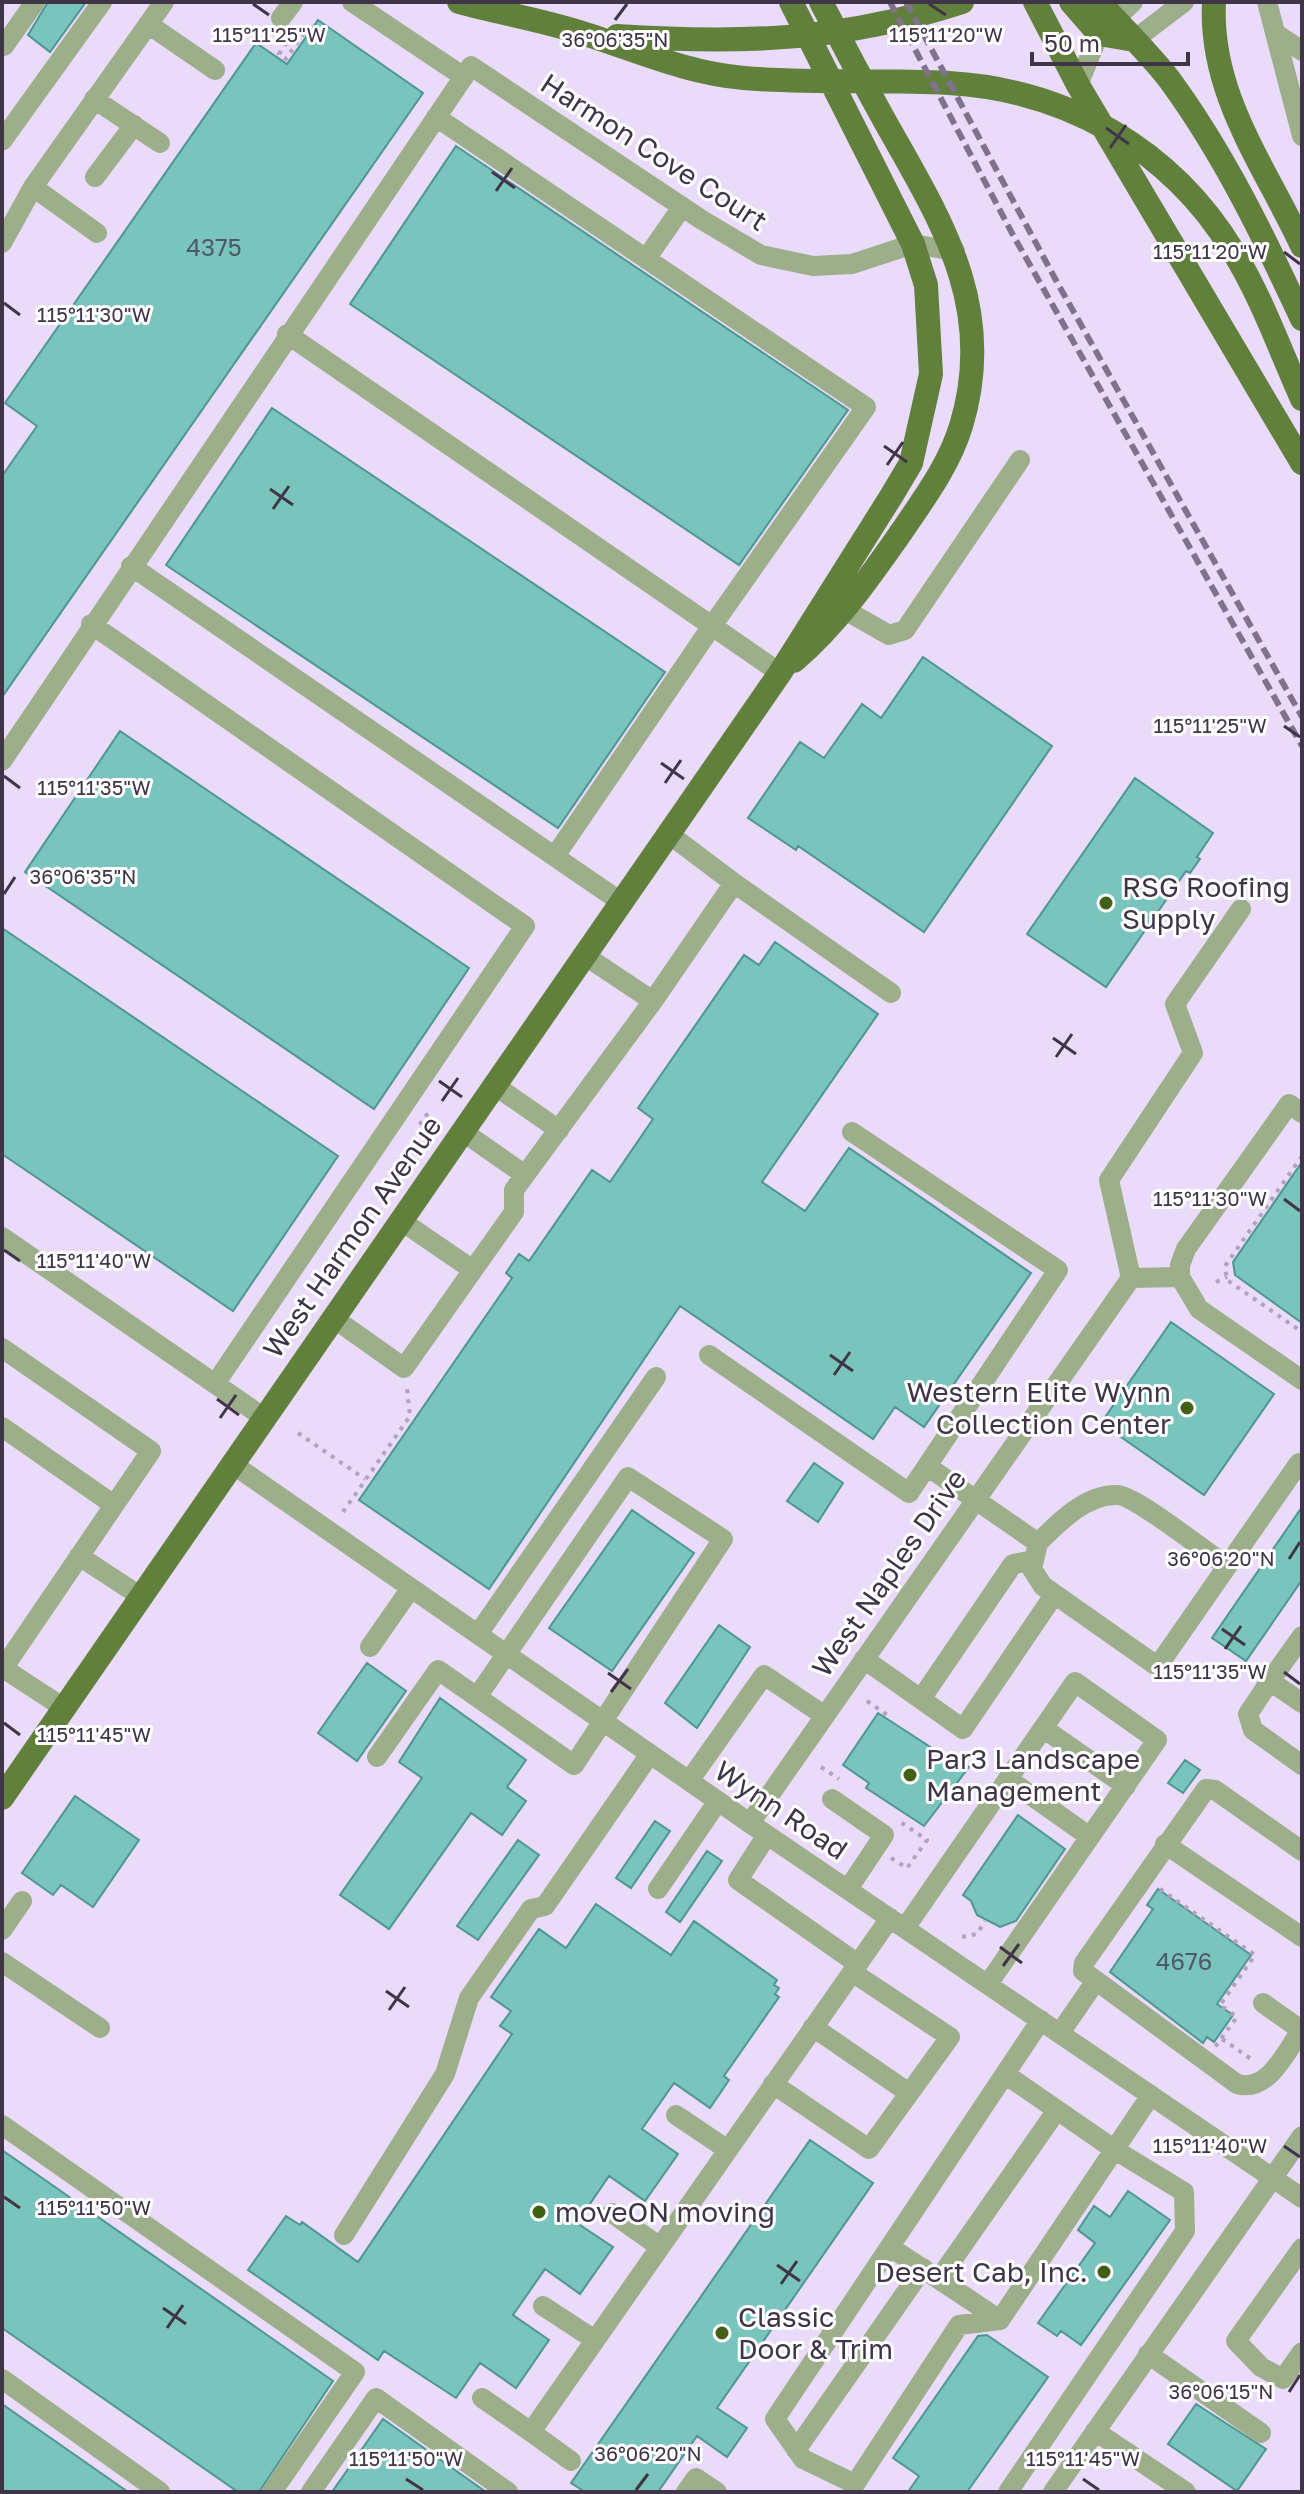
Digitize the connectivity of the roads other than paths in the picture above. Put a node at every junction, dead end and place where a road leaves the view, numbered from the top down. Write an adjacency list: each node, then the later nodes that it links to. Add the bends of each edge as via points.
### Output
1 (35, 2): 20 (street)
2 (102, 2): 29 (street)
3 (164, 2): 16 (street)
4 (352, 2): 23 (street, Harmon Cove Court)
5 (459, 2): 17 (main road)
6 (791, 2): 36 (main road, West Harmon Avenue)
7 (821, 2): 38 (main road, West Harmon Avenue)
8 (962, 2): 17 (main road, via 919,16 780,40)
9 (1035, 2): 24 (main road)
10 (1071, 2): 15 (main road)
11 (1133, 2): 15 (street)
12 (1184, 2): 19 (street)
13 (1214, 2): 37 (main road, via 1215,43 1234,115)
14 (1267, 2): 18 (street)
15 (1104, 18): 19 (main road); 24 (street)
16 (148, 24): 22 (street); 25 (street)
17 (579, 32): 42 (main road, via 696,72 950,83 1035,96 1073,109 1118,133 1179,182 1234,252)
18 (1278, 35): 21 (street); 28 (street)
19 (1134, 40): 40 (main road, via 1167,76 1233,176)
20 (4, 46)
21 (1302, 51)
22 (215, 70)
23 (467, 71): 26 (street); 33 (street, Harmon Cove Court)
24 (1078, 85): 44 (main road)
25 (94, 99): 27 (street); 32 (street)
26 (436, 117): 39 (street); 41 (street)
27 (134, 125): 30 (street); 31 (street)
28 (1302, 136)
29 (2, 141)
30 (160, 143)
31 (95, 177)
32 (33, 187): 34 (street); 35 (street)
33 (682, 207): 36 (street, Harmon Cove Court, via 761,255 813,266 852,264); 39 (street)
34 (97, 233)
35 (2, 243)
36 (913, 244): 38 (street, Harmon Cove Court); 46 (main road, West Harmon Avenue, via 926,285 932,332 931,374 918,438)
37 (1302, 246)
38 (955, 251): 46 (main road, West Harmon Avenue, via 971,328 970,380 961,427 931,490)
39 (646, 259): 48 (street, via 866,407)
40 (1302, 319)
41 (287, 334): 45 (street); 48 (street)
42 (1302, 399)
43 (1020, 460): 46 (street, via 905,630 889,635)
44 (1302, 463)
45 (131, 566): 47 (street); 52 (street)
46 (835, 603): 49 (main road, West Harmon Avenue, via 826,634)
47 (91, 624): 50 (street); 75 (street, via 525,926)
48 (712, 626): 49 (street); 52 (street)
49 (780, 673): 51 (main road, West Harmon Avenue)
50 (2, 761)
51 (669, 834): 53 (street); 54 (main road, West Harmon Avenue)
52 (555, 856): 54 (street)
53 (734, 883): 57 (street); 58 (street)
54 (621, 902): 56 (main road, West Harmon Avenue)
55 (1241, 909): 69 (street, via 1175,1004 1193,1053 1109,1180)
56 (584, 955): 58 (street); 59 (main road, West Harmon Avenue)
57 (891, 993)
58 (653, 1001): 61 (street)
59 (494, 1085): 61 (street); 62 (main road, West Harmon Avenue)
60 (1302, 1113): 68 (street, via 1289,1104 1186,1249)
61 (559, 1130): 64 (street)
62 (462, 1131): 64 (street); 65 (main road, West Harmon Avenue)
63 (852, 1132): 80 (street, via 1058,1270)
64 (525, 1175): 67 (street, via 514,1190 514,1212)
65 (400, 1220): 67 (street); 70 (main road, West Harmon Avenue)
66 (2, 1237): 75 (street)
67 (473, 1270): 70 (street, via 404,1368)
68 (1180, 1277): 69 (street); 74 (street, via 1199,1309)
69 (1131, 1278): 81 (street, West Naples Drive)
70 (332, 1317): 76 (main road, West Harmon Avenue)
71 (2, 1348): 82 (street, via 151,1451)
72 (709, 1355): 80 (street, via 909,1493)
73 (656, 1377): 89 (street)
74 (1302, 1380)
75 (215, 1384): 76 (street)
76 (263, 1417): 78 (main road, West Harmon Avenue)
77 (2, 1427): 82 (street)
78 (231, 1463): 86 (street, Wynn Road); 88 (main road, West Harmon Avenue)
79 (1299, 1463): 85 (street)
80 (927, 1466): 81 (street)
81 (975, 1499): 83 (street); 93 (street, West Naples Drive)
82 (114, 1505): 84 (street)
83 (1036, 1552): 85 (street, via 1064,1517 1094,1500 1118,1495); 87 (street, via 1032,1569); 97 (street, via 1013,1564)
84 (79, 1556): 88 (street); 94 (street)
85 (1227, 1566): 87 (street, via 1162,1660 1154,1664)
86 (411, 1588): 89 (street, Wynn Road); 91 (street)
87 (1054, 1595): 97 (street, via 963,1729)
88 (140, 1596): 99 (main road, West Harmon Avenue)
89 (478, 1634): 92 (street, Wynn Road)
90 (1302, 1636): 95 (street)
91 (370, 1647)
92 (505, 1653): 96 (street); 101 (street, Wynn Road); 101 (street, via 628,1477 723,1539)
93 (864, 1659): 97 (street); 100 (street, West Naples Drive)
94 (2, 1666): 99 (street)
95 (1270, 1681): 98 (street); 105 (street, via 1248,1714 1248,1723)
96 (477, 1697): 101 (street, via 574,1765); 104 (street, via 438,1670)
97 (921, 1699)
98 (1302, 1703)
99 (64, 1708): 109 (main road, West Harmon Avenue)
100 (825, 1716): 107 (street, via 764,1675); 112 (street, West Naples Drive)
101 (604, 1721): 103 (street, Wynn Road)
102 (1043, 1728): 106 (street); 108 (street); 108 (street, via 1075,1682 1087,1690 1157,1740)
103 (650, 1754): 107 (street, Wynn Road); 145 (street, via 545,1906 531,1909 469,1998 445,2074)
104 (377, 1757)
105 (1302, 1765)
106 (1008, 1779): 113 (street); 119 (street)
107 (689, 1781): 111 (street, Wynn Road)
108 (1126, 1786): 113 (street)
109 (2, 1798)
110 (832, 1799): 117 (street, via 884,1835)
111 (718, 1801): 112 (street, Wynn Road); 116 (street)
112 (759, 1829): 117 (street, Wynn Road); 123 (street, West Naples Drive, via 738,1880)
113 (1090, 1837): 125 (street)
114 (1165, 1844): 115 (street, via 1206,1789 1215,1790); 121 (street); 124 (street, via 1084,1963 1083,1971)
115 (1302, 1851)
116 (658, 1889)
117 (848, 1889): 119 (street, Wynn Road)
118 (22, 1901): 120 (street)
119 (897, 1923): 123 (street); 125 (street, Wynn Road)
120 (2, 1930)
121 (1302, 1937)
122 (2, 1962): 129 (street)
123 (855, 1968): 128 (street); 134 (street, via 950,2037)
124 (1095, 1982): 130 (street, via 1248,2087 1273,2071); 131 (street)
125 (988, 1984): 127 (street, Wynn Road)
126 (1263, 2003): 130 (street)
127 (1041, 2020): 131 (street, Wynn Road); 132 (street)
128 (813, 2027): 133 (street); 134 (street)
129 (100, 2028)
130 (1301, 2030)
131 (1060, 2033): 135 (street, Wynn Road)
132 (1005, 2074): 136 (street); 147 (street)
133 (773, 2084): 134 (street, via 869,2149); 140 (street)
134 (909, 2093)
135 (1151, 2095): 141 (street); 142 (street, Wynn Road)
136 (1057, 2110): 141 (street); 149 (street)
137 (676, 2115): 140 (street)
138 (2, 2125): 164 (street, via 355,2372)
139 (1302, 2136): 142 (street)
140 (728, 2150): 146 (street)
141 (1115, 2150): 151 (street); 169 (street, via 1184,2192 1185,2231)
142 (1271, 2177): 143 (street, Wynn Road); 154 (street)
143 (1302, 2198)
144 (612, 2213): 146 (street)
145 (344, 2235)
146 (660, 2247): 152 (street)
147 (890, 2247): 149 (street); 160 (street, via 775,2419)
148 (1302, 2248): 153 (street, via 1236,2341 1261,2367 1283,2379)
149 (931, 2274): 151 (street); 160 (street)
150 (543, 2306): 152 (street)
151 (1000, 2320): 162 (street, via 959,2325)
152 (595, 2340): 158 (street)
153 (1302, 2352)
154 (1148, 2354): 157 (street); 159 (street)
155 (2, 2379): 163 (street)
156 (482, 2398): 158 (street)
157 (1095, 2431): 170 (street); 171 (street)
158 (531, 2432): 161 (street)
159 (1261, 2433)
160 (796, 2450): 162 (street, via 803,2459)
161 (571, 2461)
162 (858, 2488)
163 (160, 2492)
164 (272, 2492)
165 (311, 2492): 166 (street, via 376,2398)
166 (508, 2492)
167 (686, 2492): 168 (street, via 696,2478)
168 (717, 2492)
169 (1008, 2492)
170 (1053, 2492)
171 (1186, 2492)

